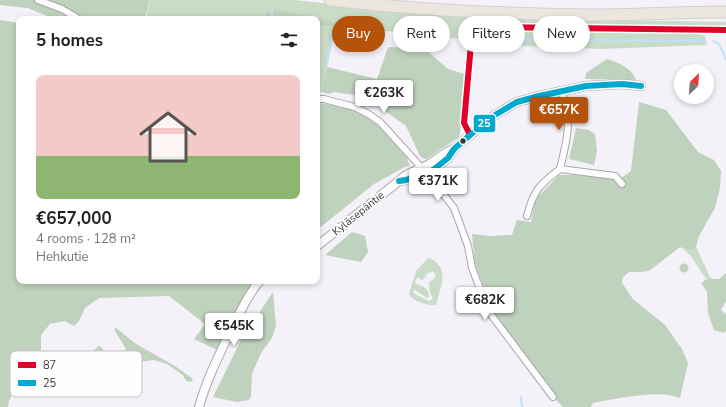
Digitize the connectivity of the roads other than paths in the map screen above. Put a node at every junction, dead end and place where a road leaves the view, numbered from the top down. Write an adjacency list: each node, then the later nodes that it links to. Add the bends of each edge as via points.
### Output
1 (38, 0): 5 (street)
2 (330, 0): 4 (highway, via 487,12)
3 (726, 12): 4 (highway)
4 (680, 14): 6 (highway)
5 (74, 16)
6 (726, 18)
7 (726, 30): 11 (street, via 485,28 476,34 472,44 464,123)
8 (641, 86): 9 (main road, Kyläsepäntie, via 586,86)
9 (561, 91): 11 (main road, Kyläsepäntie, via 517,102 495,115); 12 (street, via 569,121)
10 (320, 99): 13 (street, via 355,107 370,115 380,122)
11 (470, 135): 13 (main road, Kyläsepäntie, via 433,170)
12 (560, 169): 14 (street, via 615,176); 15 (street, via 546,179 537,190)
13 (424, 170): 16 (main road, Kyläsepäntie, via 399,181); 18 (street, via 454,208 468,246 472,268 489,312)
14 (622, 184)
15 (527, 216)
16 (320, 244)
17 (258, 284): 19 (main road, via 218,356)
18 (553, 397)
19 (199, 407)

